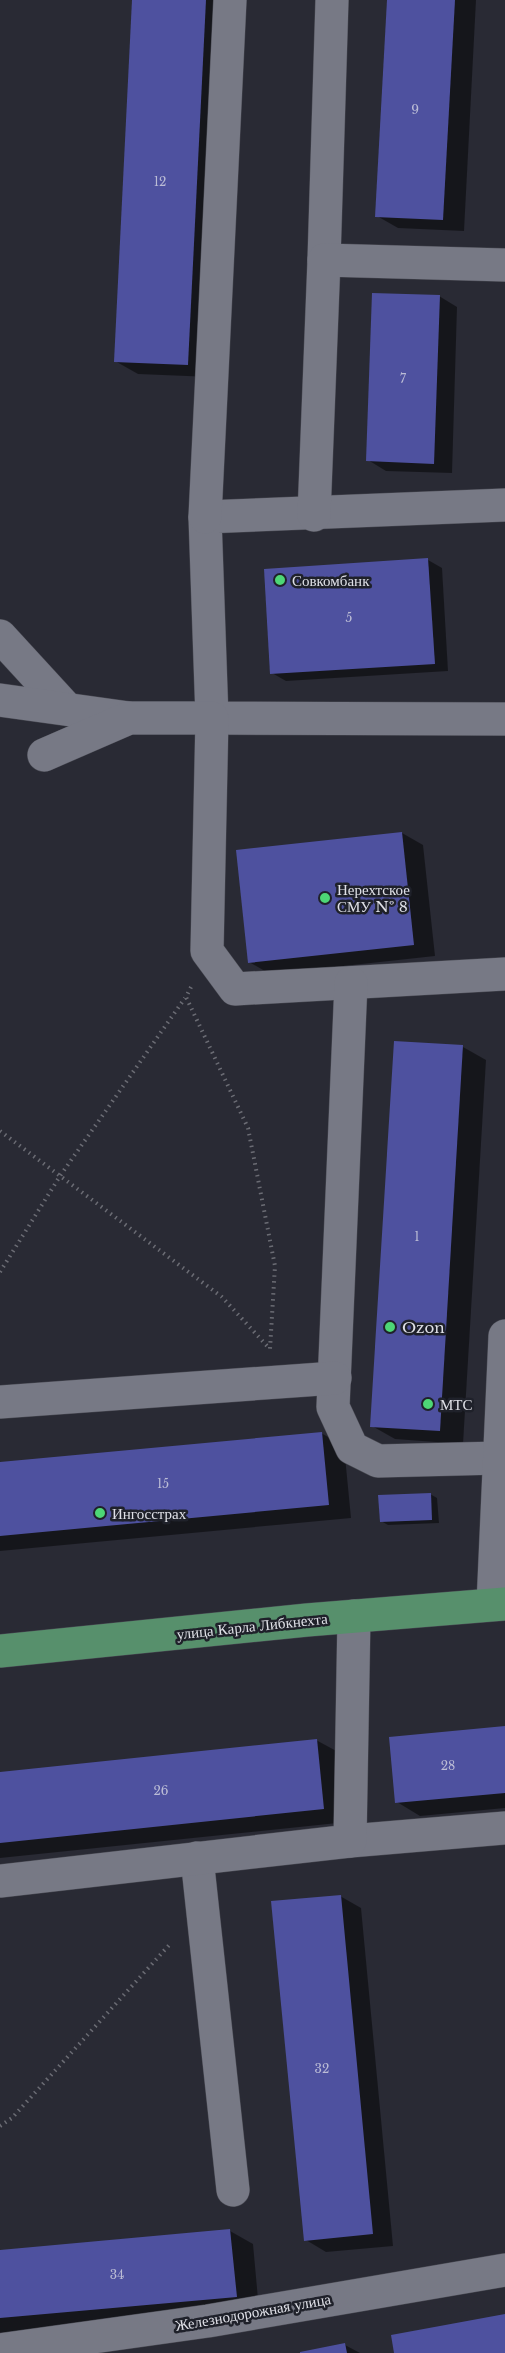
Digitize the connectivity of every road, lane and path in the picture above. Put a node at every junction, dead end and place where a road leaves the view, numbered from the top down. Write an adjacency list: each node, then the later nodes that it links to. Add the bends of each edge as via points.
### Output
1 (230, 0): 7 (street)
2 (332, 0): 3 (street)
3 (324, 260): 4 (street); 6 (street)
4 (505, 265)
5 (505, 505): 6 (street)
6 (314, 514): 7 (street)
7 (205, 517): 12 (street)
8 (0, 636): 10 (street)
9 (0, 700): 10 (street)
10 (67, 709): 11 (street)
11 (129, 718): 12 (street); 14 (street)
12 (212, 718): 13 (street); 15 (street)
13 (505, 719)
14 (44, 756)
15 (207, 951): 17 (street, via 236,989); 18 (path)
16 (505, 974): 17 (street)
17 (351, 983): 24 (street)
18 (186, 997): 20 (path); 23 (path, via 248,1128 274,1266)
19 (0, 1131): 20 (path)
20 (60, 1176): 21 (path); 23 (path, via 222,1297)
21 (0, 1272)
22 (505, 1336): 27 (street)
23 (270, 1349): 25 (path)
24 (334, 1378): 25 (street); 27 (street, via 333,1407 352,1448 378,1461)
25 (299, 1380): 26 (street)
26 (0, 1402)
27 (499, 1458): 28 (street)
28 (499, 1604): 29 (main road, улица Карла Либкнехта)
29 (354, 1616): 30 (main road, улица Карла Либкнехта); 32 (street)
30 (0, 1651)
31 (505, 1828): 32 (street)
32 (350, 1841): 33 (street)
33 (197, 1858): 34 (street); 35 (street)
34 (0, 1881)
35 (203, 1910): 36 (path, via 119,1997 12,2118); 37 (street)
36 (0, 2126)
37 (233, 2190)
38 (505, 2270): 39 (street, Железнодорожная улица, via 208,2321)
39 (0, 2350)

